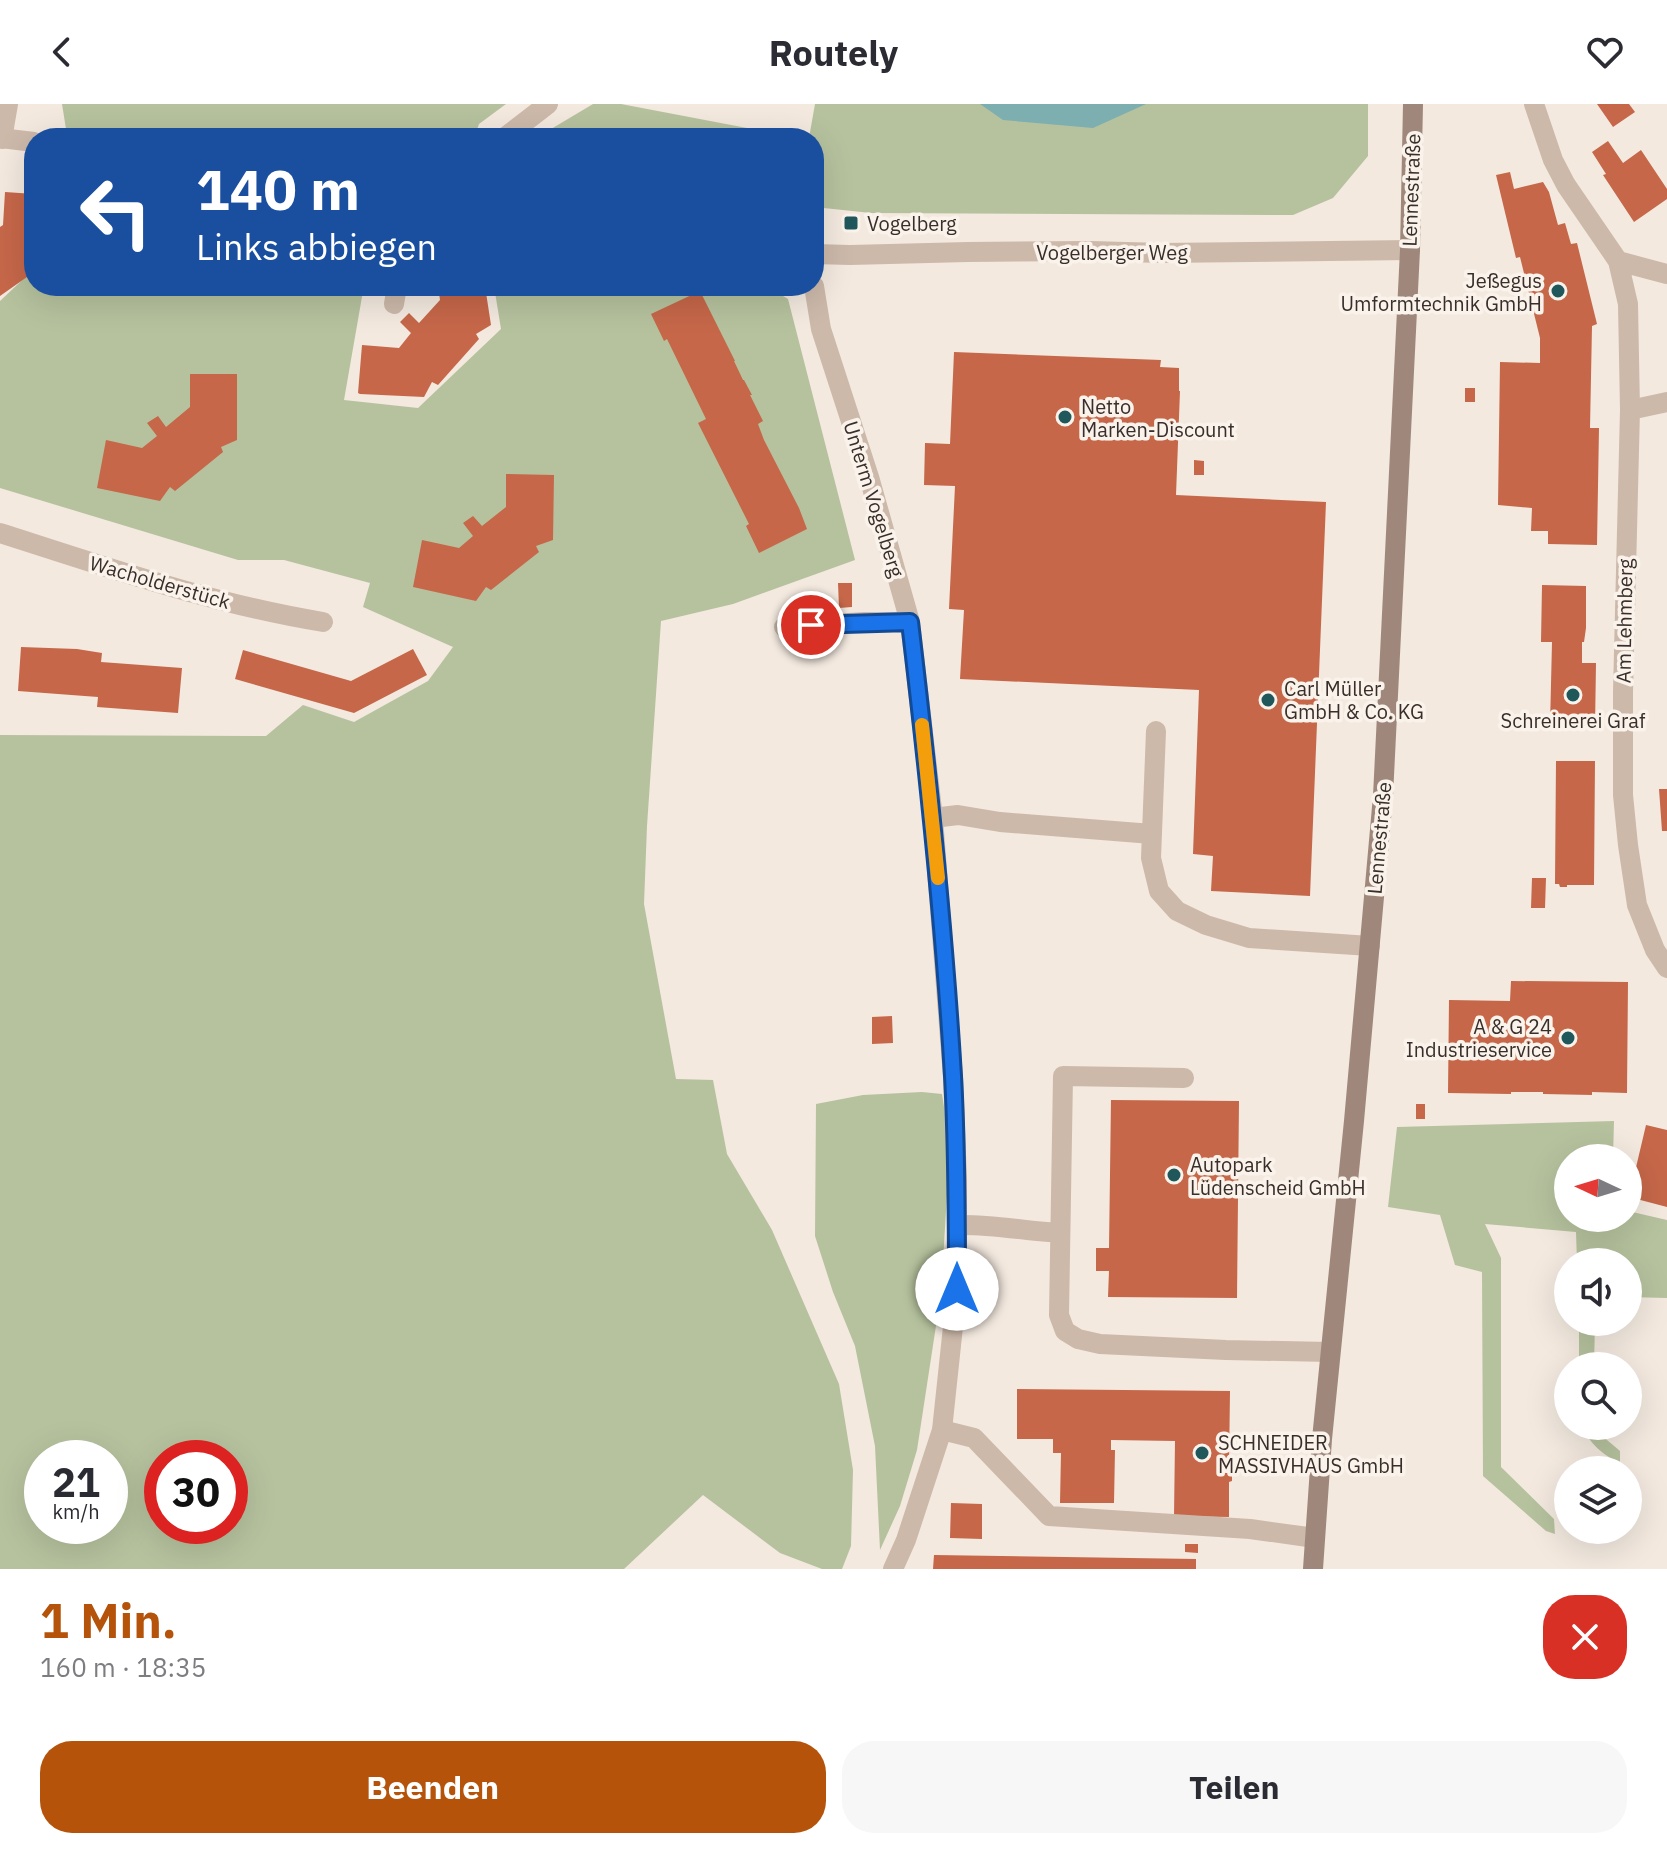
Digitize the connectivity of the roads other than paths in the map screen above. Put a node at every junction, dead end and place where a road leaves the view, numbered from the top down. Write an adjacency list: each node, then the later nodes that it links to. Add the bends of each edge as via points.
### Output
1 (8, 104): 6 (street)
2 (548, 104): 5 (street)
3 (1413, 104): 8 (main road, Lennestraße)
4 (1534, 104): 10 (street, Am Lehmberg, via 1566,185)
5 (517, 128)
6 (1, 138): 7 (street)
7 (24, 141)
8 (1410, 250): 9 (street, Vogelberger Weg); 22 (main road, Lennestraße, via 1383,796)
9 (824, 254)
10 (1618, 261): 11 (street); 14 (street, Am Lehmberg, via 1628,304)
11 (1667, 274)
12 (816, 296): 17 (street, Unterm Vogelberg, via 821,329)
13 (1667, 402): 14 (street)
14 (1630, 410): 23 (street, Am Lehmberg, via 1623,795 1637,905)
15 (0, 533): 16 (street, Wacholderstück, via 236,605)
16 (323, 622)
17 (910, 622): 18 (street); 20 (street, Unterm Vogelberg)
18 (784, 627)
19 (1156, 731): 21 (street)
20 (933, 818): 21 (street, via 958,815); 25 (street, Unterm Vogelberg, via 953,1077)
21 (1152, 834): 22 (street, via 1159,891 1177,911 1196,921 1249,938)
22 (1370, 946): 27 (main road, Lennestraße)
23 (1667, 968)
24 (1184, 1078): 26 (street, via 1063,1076)
25 (957, 1225): 26 (street); 28 (street, Unterm Vogelberg, via 957,1289)
26 (1060, 1233): 27 (street, via 1059,1315 1065,1331 1078,1339 1116,1345)
27 (1330, 1352): 29 (main road, Lennestraße)
28 (942, 1430): 29 (street, via 974,1438 1049,1516); 30 (street, Unterm Vogelberg)
29 (1315, 1538): 31 (main road, Lennestraße)
30 (893, 1569)
31 (1313, 1569)

